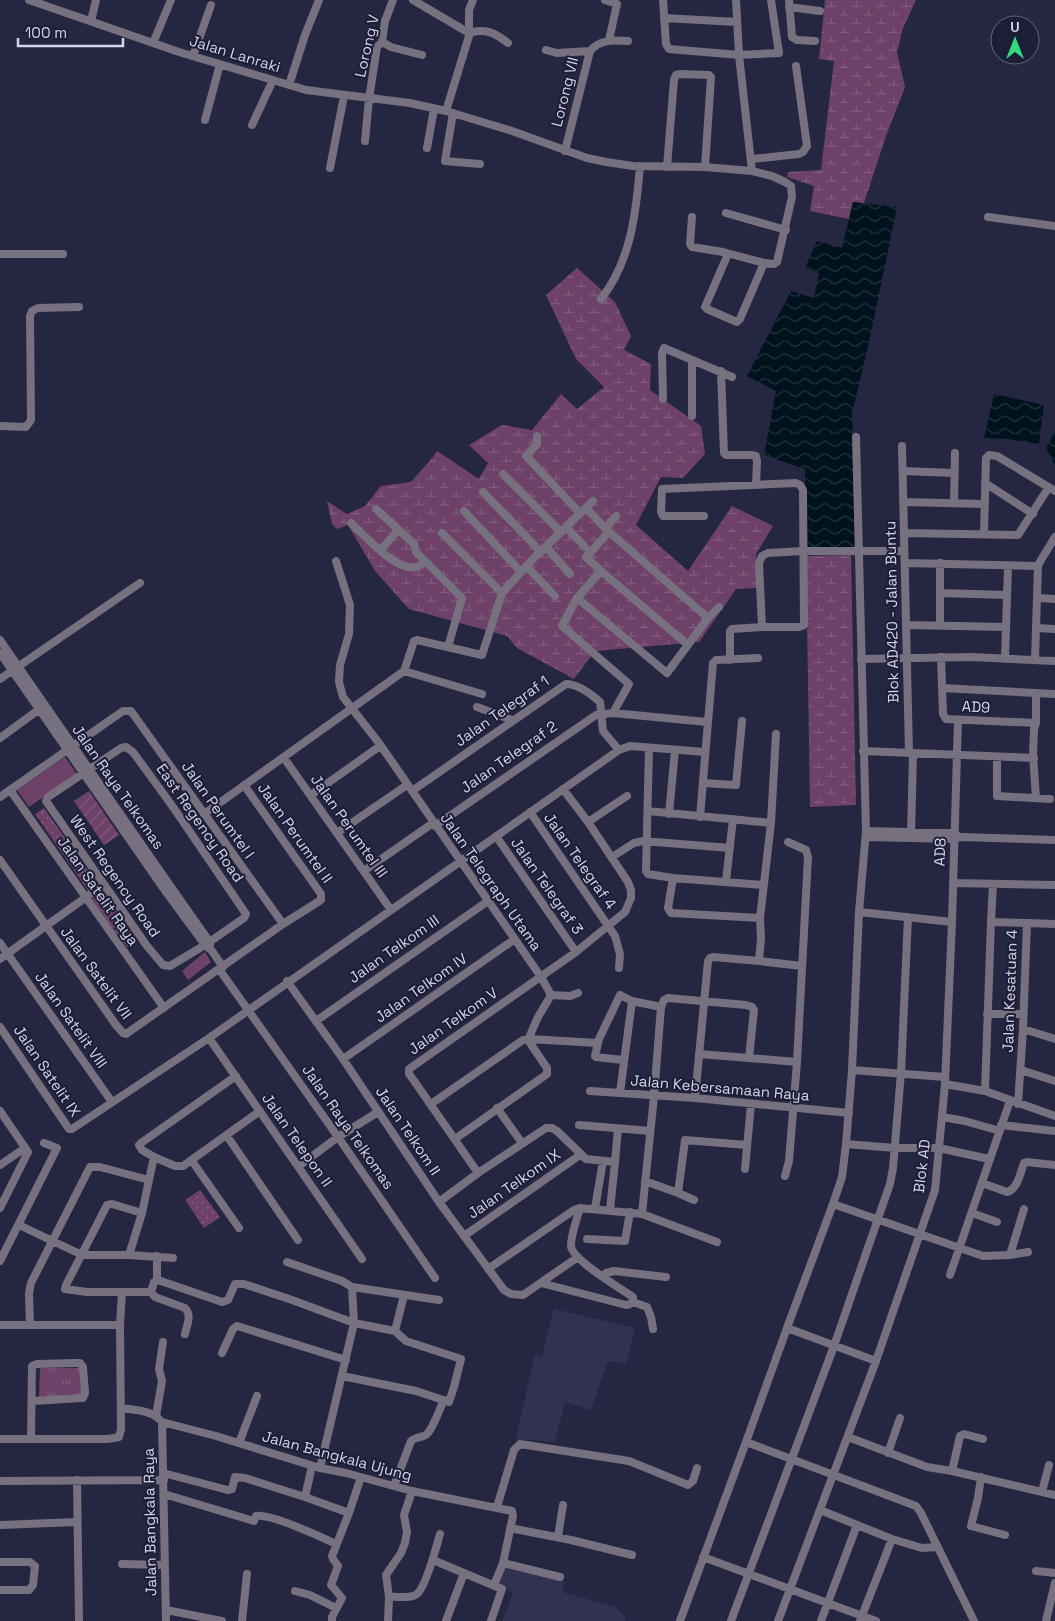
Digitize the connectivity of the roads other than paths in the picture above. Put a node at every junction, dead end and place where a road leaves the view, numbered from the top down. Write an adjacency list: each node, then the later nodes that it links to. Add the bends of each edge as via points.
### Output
1 (30, 0): 16 (street, Jalan Lanraki)
2 (96, 0): 16 (street)
3 (171, 0): 23 (street)
4 (319, 0): 33 (street)
5 (393, 0): 22 (street, Lorong V)
6 (414, 0): 18 (street)
7 (473, 0): 18 (street, via 469,10)
8 (605, 0): 19 (street, via 618,4)
9 (663, 0): 15 (street)
10 (736, 0): 17 (street)
11 (771, 0): 28 (street, via 779,52)
12 (789, 3): 14 (street); 21 (street, via 792,37)
13 (211, 5): 29 (street)
14 (820, 11)
15 (664, 18): 17 (street); 28 (street, via 669,49)
16 (91, 21): 23 (street, Jalan Lanraki)
17 (737, 22): 28 (street)
18 (469, 33): 24 (street, via 491,32); 37 (street)
19 (609, 40): 20 (street); 26 (street, Lorong VII)
20 (628, 41)
21 (815, 41)
22 (382, 42): 27 (street); 35 (street, Lorong V, via 377,46)
23 (153, 43): 29 (street, Jalan Lanraki)
24 (508, 43)
25 (546, 50): 26 (street, via 557,53)
26 (590, 51): 42 (street, Lorong VII)
27 (422, 55)
28 (739, 55): 43 (street)
29 (192, 56): 30 (street, Jalan Lanraki)
30 (220, 64): 32 (street, Jalan Lanraki); 38 (street)
31 (796, 66): 43 (street, via 806,148 799,154)
32 (272, 80): 33 (street, Jalan Lanraki); 39 (street)
33 (289, 85): 34 (street, Jalan Lanraki)
34 (344, 96): 35 (street, Jalan Lanraki); 47 (street)
35 (369, 98): 36 (street, Jalan Lanraki); 40 (street, Lorong V)
36 (434, 109): 37 (street, Jalan Lanraki); 41 (street)
37 (449, 112): 42 (street, Jalan Lanraki); 44 (street, via 446,161)
38 (205, 120)
39 (252, 125)
40 (365, 141)
41 (427, 148)
42 (564, 151): 45 (street, Jalan Lanraki, via 606,162)
43 (752, 159): 49 (street)
44 (480, 164)
45 (640, 166): 46 (street, Jalan Lanraki); 59 (street, via 636,210 627,251)
46 (667, 167): 48 (street, Jalan Lanraki); 48 (street, via 674,80 680,74 711,77)
47 (330, 168)
48 (705, 168): 49 (street, Jalan Lanraki)
49 (752, 171): 54 (street, Jalan Lanraki, via 772,176 791,186)
50 (726, 213): 54 (street)
51 (692, 217): 57 (street, via 690,246)
52 (988, 217): 53 (street)
53 (1055, 226)
54 (786, 230): 58 (street, via 777,264)
55 (0, 254): 56 (street)
56 (63, 254)
57 (728, 254): 58 (street); 58 (street, via 705,304 706,309 739,322)
58 (764, 263)
59 (600, 299)
60 (79, 307): 66 (street, via 32,311 31,420 26,427)
61 (692, 360): 62 (street); 64 (street, via 663,350); 65 (street)
62 (721, 371): 63 (street); 75 (street, via 724,453 756,456)
63 (732, 377)
64 (663, 399)
65 (692, 416)
66 (0, 426)
67 (537, 436): 83 (street, via 537,444 526,456)
68 (856, 437): 100 (street)
69 (902, 446): 71 (street, Blok AD420 - Jalan Buntu)
70 (955, 453): 72 (street)
71 (903, 471): 72 (street); 79 (street, Blok AD420 - Jalan Buntu)
72 (954, 473): 80 (street)
73 (503, 474): 90 (street)
74 (985, 483): 76 (street, via 986,457 992,454); 81 (street); 85 (street)
75 (756, 484): 87 (street, via 662,489 661,512 664,516); 99 (street, via 796,483 801,487)
76 (1052, 489): 85 (street)
77 (483, 492): 97 (street)
78 (593, 501): 83 (street)
79 (904, 502): 80 (street); 93 (street, Blok AD420 - Jalan Buntu)
80 (954, 502): 81 (street)
81 (984, 504): 94 (street)
82 (376, 509): 89 (street)
83 (583, 511): 90 (street); 91 (street)
84 (464, 512): 108 (street)
85 (1033, 514): 94 (street, via 1018,535)
86 (616, 516): 91 (street)
87 (704, 516)
88 (351, 524): 98 (street)
89 (398, 530): 98 (street); 103 (street, via 414,544)
90 (563, 530): 96 (street); 97 (street)
91 (608, 531): 109 (street, via 586,557); 120 (street)
92 (442, 532): 112 (street)
93 (904, 532): 94 (street); 101 (street, Blok AD420 - Jalan Buntu)
94 (984, 534)
95 (1055, 537): 107 (street)
96 (585, 547)
97 (543, 549): 108 (street); 110 (street)
98 (380, 550): 103 (street, via 395,563 405,566 417,567)
99 (803, 551): 100 (street); 123 (street, via 768,553 760,558); 123 (street, via 804,625)
100 (858, 551): 101 (street); 134 (street)
101 (904, 551): 104 (street, Blok AD420 - Jalan Buntu)
102 (336, 561): 148 (street, Jalan Telegraph Utama, via 348,595 350,617 340,666 340,686)
103 (425, 562): 129 (street, via 462,598)
104 (905, 563): 105 (street); 121 (street, Blok AD420 - Jalan Buntu)
105 (940, 564): 106 (street); 113 (street)
106 (1008, 566): 107 (street); 114 (street)
107 (1038, 566): 117 (street)
108 (524, 569): 112 (street); 115 (street)
109 (601, 571): 116 (street); 128 (street)
110 (570, 574)
111 (140, 583): 139 (street)
112 (502, 593): 129 (street, via 482,655)
113 (940, 594): 114 (street); 122 (street)
114 (1007, 595): 124 (street)
115 (555, 596)
116 (577, 598): 128 (street, via 667,673); 149 (street, via 562,626 629,684)
117 (1038, 598): 118 (street); 125 (street)
118 (1055, 599)
119 (719, 607): 120 (street)
120 (708, 618): 128 (street)
121 (906, 625): 122 (street); 133 (street, Blok AD420 - Jalan Buntu)
122 (940, 625): 124 (street)
123 (762, 627): 136 (street, via 731,630)
124 (1006, 627): 135 (street)
125 (1037, 628): 126 (street); 137 (street)
126 (1055, 629)
127 (0, 640): 139 (street, Jalan Raya Telkomas)
128 (688, 645)
129 (448, 647): 140 (street, via 414,641)
130 (0, 653): 139 (street, Jalan Raya Telkomas)
131 (941, 657): 133 (street); 135 (street); 142 (street, AD9)
132 (758, 658): 136 (street)
133 (907, 658): 134 (street); 165 (street, Blok AD420 - Jalan Buntu)
134 (861, 659): 163 (street)
135 (1006, 659): 137 (street)
136 (730, 660): 154 (street, via 713,663)
137 (1035, 660): 138 (street)
138 (1055, 661)
139 (15, 668): 141 (street); 147 (street, Jalan Raya Telkomas)
140 (404, 671): 144 (street); 148 (street)
141 (0, 679)
142 (942, 688): 143 (street); 152 (street, AD9, via 943,714 946,719)
143 (1036, 693): 145 (street); 155 (street)
144 (482, 694)
145 (1055, 694)
146 (477, 707): 151 (street)
147 (42, 708): 157 (street); 159 (street, Jalan Raya Telkomas)
148 (352, 709): 158 (street, Jalan Telegraph Utama); 168 (street)
149 (613, 713): 150 (street); 154 (street)
150 (601, 714): 151 (street, Jalan Telegraf 1, via 600,702 572,684 566,684); 161 (street, via 603,731); 189 (street, Jalan Telegraf 2, via 579,725)
151 (512, 720): 173 (street, Jalan Telegraf 1)
152 (958, 720): 155 (street, AD9); 166 (street, AD8)
153 (742, 721): 171 (street, via 736,785)
154 (708, 722): 164 (street)
155 (1036, 723): 169 (street)
156 (776, 734): 188 (street)
157 (0, 738)
158 (380, 746): 173 (street, Jalan Telegraph Utama); 176 (street)
159 (71, 748): 170 (street, Jalan Raya Telkomas); 175 (street); 183 (street, Jalan Perumtel I, via 123,711 131,711)
160 (649, 748): 161 (street, via 630,746); 162 (street); 181 (street)
161 (618, 750): 174 (street)
162 (675, 750): 164 (street); 184 (street)
163 (863, 751): 165 (street); 191 (street)
164 (705, 752): 171 (street)
165 (914, 753): 166 (street); 192 (street, Blok AD420 - Jalan Buntu)
166 (958, 756): 167 (street); 194 (street, AD8)
167 (996, 756): 169 (street); 179 (street, via 996,796)
168 (284, 758): 172 (street); 176 (street, Jalan Perumtel III)
169 (1034, 758): 179 (street)
170 (86, 770): 207 (street, West Regency Road, via 48,797 46,802); 225 (street, Jalan Raya Telkomas); 225 (street, East Regency Road, via 121,748 130,750 246,912 244,918)
171 (703, 783): 185 (street)
172 (244, 785): 183 (street); 219 (street, Jalan Perumtel II, via 321,894 321,900)
173 (409, 788): 189 (street, Jalan Telegraph Utama); 190 (street, Jalan Telegraf 1)
174 (563, 789): 182 (street); 187 (street, Jalan Telkom V)
175 (10, 790): 178 (street); 210 (street, Jalan Satelit Raya)
176 (311, 795): 190 (street, Jalan Perumtel III)
177 (627, 796): 187 (street)
178 (0, 797)
179 (1036, 798): 180 (street)
180 (1050, 799)
181 (648, 811): 184 (street); 196 (street)
182 (530, 812): 193 (street); 221 (street, Jalan Telegraf 4)
183 (204, 814): 219 (street, Jalan Perumtel I)
184 (670, 814): 185 (street)
185 (700, 816): 186 (street)
186 (733, 819): 188 (street); 198 (street)
187 (588, 822): 199 (street, Jalan Telkom V)
188 (771, 823): 208 (street)
189 (434, 824): 201 (street, Jalan Telegraph Utama); 202 (street, Jalan Telegraf 2)
190 (338, 833): 202 (street, Jalan Perumtel III)
191 (866, 834): 192 (street); 213 (street)
192 (911, 835): 194 (street)
193 (496, 836): 201 (street); 226 (street, Jalan Telegraf 3)
194 (957, 837): 195 (street); 205 (street, AD8)
195 (1055, 840)
196 (648, 841): 198 (street); 199 (street, via 634,843); 203 (street, via 647,872)
197 (788, 842): 230 (street, via 808,852)
198 (730, 848): 204 (street)
199 (612, 857): 221 (street, Jalan Telkom V, via 628,882 631,898 625,912)
200 (0, 860): 222 (street, Jalan Satelit VII)
201 (460, 862): 211 (street, Jalan Telegraph Utama); 212 (street)
202 (364, 870): 212 (street, Jalan Perumtel III)
203 (673, 878): 204 (street); 215 (street, via 669,903 671,913)
204 (726, 881): 208 (street)
205 (953, 883): 206 (street, AD8); 216 (street, Blok AD)
206 (993, 884): 209 (street, AD8); 217 (street, Jalan Kesatuan 4)
207 (103, 885): 210 (street); 225 (street, West Regency Road, via 163,965 172,965)
208 (764, 885): 215 (street)
209 (1055, 886)
210 (86, 898): 222 (street); 240 (street, Jalan Satelit Raya)
211 (488, 900): 223 (street, Jalan Telegraph Utama); 244 (street, Jalan Telkom III)
212 (390, 910): 234 (street)
213 (860, 912): 214 (street); 256 (street)
214 (908, 917): 216 (street); 258 (street)
215 (760, 918): 229 (street)
216 (952, 922): 260 (street, Blok AD)
217 (991, 922): 218 (street, Jalan Kesatuan 4); 242 (street)
218 (1027, 923): 220 (street); 243 (street, Jalan Kesatuan 4)
219 (283, 924): 231 (street)
220 (1055, 924)
221 (609, 925): 226 (street, Jalan Telkom V); 232 (street, Jalan Telegraf 4, via 618,944)
222 (45, 926): 227 (street); 240 (street, Jalan Satelit VII, via 121,1032 126,1034)
223 (515, 939): 233 (street, Jalan Telegraph Utama); 253 (street, Jalan Telkom IV)
224 (0, 943): 227 (street, Jalan Satelit VIII)
225 (207, 943): 231 (street, Jalan Raya Telkomas)
226 (576, 952): 233 (street, Jalan Telkom V)
227 (7, 953): 228 (street); 268 (street, Jalan Satelit VIII)
228 (0, 958)
229 (759, 961): 230 (street); 238 (street, via 710,958)
230 (802, 966): 255 (street)
231 (221, 968): 240 (street); 241 (street, Jalan Raya Telkomas)
232 (619, 968)
233 (541, 977): 236 (street, Jalan Telegraph Utama); 269 (street, Jalan Telkom V, via 410,1068 409,1074)
234 (287, 982): 241 (street); 244 (street, Jalan Telkom II)
235 (578, 993): 236 (street)
236 (551, 995): 249 (street)
237 (632, 1001): 239 (street); 250 (street, via 618,996); 254 (street)
238 (704, 1002): 239 (street, via 668,998); 251 (street); 252 (street, via 752,1007)
239 (661, 1007): 265 (street)
240 (164, 1008)
241 (248, 1010): 247 (street); 286 (street, Jalan Raya Telkomas)
242 (987, 1014): 243 (street); 263 (street)
243 (1023, 1014): 246 (street, Jalan Kesatuan 4)
244 (316, 1021): 253 (street, Jalan Telkom II)
245 (0, 1027): 268 (street, Jalan Satelit IX, via 71,1130)
246 (1024, 1029): 248 (street); 257 (street, Jalan Kesatuan 4)
247 (209, 1038): 259 (street, Jalan Telepon II); 268 (street)
248 (1055, 1039)
249 (528, 1040): 250 (street); 269 (street, via 523,1040); 272 (street, via 547,1072)
250 (598, 1043): 254 (street, via 596,1058)
251 (699, 1054): 252 (street); 266 (street)
252 (749, 1058): 255 (street)
253 (343, 1059): 275 (street, Jalan Telkom II)
254 (623, 1060): 264 (street)
255 (798, 1062): 273 (street)
256 (852, 1070): 258 (street); 277 (street)
257 (1021, 1070): 261 (street); 271 (street, Jalan Kesatuan 4)
258 (901, 1074): 260 (street); 293 (street)
259 (236, 1076): 274 (street, Jalan Telepon II); 296 (street, via 141,1143 142,1150)
260 (945, 1080): 263 (street); 279 (street, Blok AD)
261 (1055, 1081)
262 (590, 1091): 264 (street, Jalan Kebersamaan Raya)
263 (985, 1091): 267 (street)
264 (620, 1094): 265 (street, Jalan Kebersamaan Raya)
265 (654, 1096): 266 (street, Jalan Kebersamaan Raya); 283 (street)
266 (695, 1098): 270 (street, Jalan Kebersamaan Raya)
267 (1010, 1101): 271 (street); 281 (street)
268 (112, 1102)
269 (431, 1104): 287 (street, Jalan Telkom V)
270 (751, 1104): 273 (street, Jalan Kebersamaan Raya); 291 (street)
271 (1018, 1104): 278 (street)
272 (497, 1108): 287 (street); 289 (street)
273 (794, 1108): 277 (street, Jalan Kebersamaan Raya); 306 (street)
274 (260, 1111): 285 (street); 303 (street, Jalan Telepon II)
275 (378, 1112): 286 (street); 312 (street, Jalan Telkom II)
276 (1, 1113): 292 (street)
277 (849, 1113): 290 (street)
278 (1055, 1116)
279 (942, 1117): 281 (street); 294 (street, Blok AD)
280 (579, 1125): 282 (street)
281 (1000, 1128): 284 (street); 298 (street)
282 (618, 1129): 283 (street); 300 (street)
283 (650, 1131): 308 (street)
284 (1055, 1131)
285 (227, 1136): 297 (street); 330 (street)
286 (338, 1137): 303 (street); 348 (street, Jalan Raya Telkomas)
287 (455, 1139): 305 (street, Jalan Telkom V)
288 (44, 1143): 325 (street, via 57,1148)
289 (522, 1143): 295 (street, via 540,1131 552,1128); 305 (street)
290 (846, 1144): 293 (street); 313 (street, via 842,1177)
291 (747, 1145): 304 (street); 310 (street, via 685,1140)
292 (25, 1148): 302 (street); 314 (street, via 28,1152)
293 (895, 1148): 294 (street); 323 (street, via 892,1177)
294 (939, 1148): 298 (street); 327 (street, Blok AD, via 935,1190)
295 (580, 1154): 299 (street, via 586,1159); 328 (street, Jalan Telkom IX)
296 (154, 1157): 297 (street, via 175,1166 183,1166); 307 (street)
297 (192, 1160): 326 (street)
298 (989, 1160): 309 (street)
299 (603, 1161): 300 (street); 316 (street)
300 (615, 1162): 318 (street)
301 (1055, 1164): 309 (street, via 1026,1162 1010,1192)
302 (0, 1165)
303 (299, 1166): 341 (street, Jalan Telepon II)
304 (745, 1169)
305 (478, 1173): 312 (street)
306 (785, 1176)
307 (149, 1180): 321 (street); 331 (street, via 91,1166)
308 (645, 1181): 310 (street); 322 (street)
309 (982, 1183): 320 (street)
310 (678, 1193): 311 (street)
311 (694, 1200)
312 (439, 1202): 328 (street, Jalan Telkom II)
313 (833, 1204): 323 (street); 361 (street)
314 (0, 1208)
315 (580, 1208): 316 (street); 340 (street, via 571,1247); 344 (street)
316 (595, 1208): 318 (street)
317 (1024, 1209): 337 (street)
318 (610, 1210): 319 (street)
319 (630, 1212): 322 (street); 329 (street, via 624,1241)
320 (972, 1212): 324 (street); 333 (street)
321 (142, 1213): 335 (street, via 109,1204); 336 (street)
322 (642, 1214): 332 (street)
323 (879, 1220): 327 (street); 366 (street)
324 (997, 1222)
325 (19, 1225): 331 (street); 342 (street)
326 (239, 1228)
327 (920, 1235): 333 (street); 369 (street, Blok AD)
328 (464, 1236): 344 (street, Jalan Telkom II)
329 (587, 1239)
330 (298, 1240)
331 (52, 1241): 335 (street); 359 (street, via 31,1283)
332 (717, 1242)
333 (958, 1248): 337 (street, via 987,1257); 345 (street)
334 (1028, 1252): 337 (street)
335 (82, 1255): 336 (street); 352 (street, via 66,1290)
336 (129, 1255): 338 (street)
337 (1010, 1255)
338 (158, 1256): 339 (street); 349 (street)
339 (172, 1258)
340 (578, 1258): 346 (street); 350 (street)
341 (362, 1259)
342 (0, 1261)
343 (287, 1262): 351 (street, via 342,1280)
344 (488, 1269): 350 (street, Jalan Telkom II, via 501,1287 519,1296)
345 (950, 1275)
346 (603, 1277): 347 (street, via 614,1271); 356 (street, via 633,1297)
347 (666, 1277)
348 (435, 1278)
349 (157, 1280): 353 (street); 357 (street, via 222,1302 228,1300 235,1284 244,1284)
350 (541, 1283): 356 (street, via 626,1304)
351 (352, 1287): 354 (street); 357 (street)
352 (122, 1292): 353 (street); 360 (street)
353 (151, 1292): 364 (street, via 155,1297 188,1311)
354 (404, 1295): 355 (street); 363 (street)
355 (439, 1300)
356 (633, 1302): 362 (street, via 647,1307)
357 (354, 1323): 363 (street); 368 (street)
358 (0, 1325): 359 (street)
359 (30, 1325): 360 (street)
360 (120, 1325): 374 (street)
361 (787, 1328): 366 (street); 382 (street)
362 (653, 1329)
363 (395, 1331): 372 (street, via 406,1340 461,1359 449,1402)
364 (185, 1334)
365 (163, 1342): 375 (street, via 159,1369 162,1381)
366 (834, 1346): 369 (street); 385 (street)
367 (222, 1353): 368 (street, via 237,1326)
368 (346, 1360): 370 (street)
369 (876, 1361): 379 (street, Blok AD)
370 (342, 1376): 372 (street, via 426,1393); 387 (street)
371 (257, 1396): 383 (street)
372 (444, 1400): 396 (street, via 429,1432 411,1441)
373 (32, 1401): 373 (street, via 34,1365 80,1363 85,1370 84,1396 80,1399); 378 (street)
374 (121, 1408): 375 (street); 378 (street, via 118,1437)
375 (156, 1416): 377 (street)
376 (900, 1418): 384 (street)
377 (162, 1422): 383 (street, Jalan Bangkala Ujung); 391 (street, Jalan Bangkala Raya)
378 (31, 1438): 380 (street)
379 (848, 1438): 384 (street); 390 (street, Blok AD)
380 (0, 1439)
381 (983, 1440): 389 (street, via 961,1435)
382 (746, 1442): 385 (street); 417 (street)
383 (239, 1443): 387 (street, Jalan Bangkala Ujung)
384 (888, 1453): 389 (street, via 927,1467)
385 (792, 1460): 390 (street); 425 (street)
386 (1048, 1465): 398 (street)
387 (316, 1467): 392 (street, Jalan Bangkala Ujung); 401 (street)
388 (698, 1468): 403 (street, via 688,1485 629,1461 520,1444 514,1450)
389 (952, 1471): 393 (street)
390 (832, 1475): 404 (street, Blok AD); 415 (street, via 916,1506)
391 (164, 1477): 394 (street); 399 (street, Jalan Bangkala Raya); 401 (street, via 228,1490 232,1489 235,1478 245,1478)
392 (361, 1477): 396 (street, Jalan Bangkala Ujung); 405 (street)
393 (980, 1477): 398 (street); 411 (street, via 971,1526)
394 (77, 1480): 395 (street); 406 (street)
395 (0, 1481)
396 (394, 1486): 397 (street, Jalan Bangkala Ujung)
397 (412, 1491): 403 (street, Jalan Bangkala Ujung); 434 (street, via 404,1515 405,1543 386,1574)
398 (1042, 1492): 400 (street)
399 (164, 1494): 414 (street, via 254,1520 260,1515 279,1520); 422 (street, Jalan Bangkala Raya)
400 (1055, 1495)
401 (305, 1496): 405 (street)
402 (563, 1505): 412 (street)
403 (497, 1507): 409 (street, Jalan Bangkala Ujung, via 513,1513)
404 (820, 1510): 408 (street); 432 (street, Blok AD)
405 (349, 1513): 414 (street)
406 (77, 1522): 407 (street); 439 (street)
407 (0, 1524)
408 (857, 1525): 413 (street); 435 (street)
409 (510, 1528): 412 (street); 420 (street)
410 (440, 1534): 418 (street)
411 (1005, 1536)
412 (558, 1537): 416 (street)
413 (892, 1539): 415 (street, via 922,1548); 438 (street)
414 (336, 1544): 436 (street, via 332,1557 338,1566 331,1585 342,1598)
415 (937, 1547): 452 (street)
416 (632, 1555)
417 (703, 1557): 425 (street); 447 (street)
418 (433, 1560): 424 (street); 434 (street, via 418,1594)
419 (0, 1562): 431 (street, via 30,1562 35,1566 33,1585 29,1590)
420 (503, 1563): 428 (street); 430 (street)
421 (122, 1564): 422 (street)
422 (164, 1564): 437 (street, Jalan Bangkala Raya)
423 (1036, 1571): 426 (street)
424 (464, 1573): 430 (street); 445 (street)
425 (748, 1573): 432 (street); 448 (street)
426 (1055, 1573)
427 (247, 1574): 442 (street)
428 (560, 1577)
429 (1055, 1583): 453 (street)
430 (494, 1585): 446 (street, via 502,1589)
431 (0, 1590)
432 (790, 1590): 435 (street); 449 (street, Blok AD)
433 (295, 1591): 436 (street)
434 (389, 1597): 444 (street)
435 (828, 1603): 438 (street); 450 (street)
436 (336, 1608): 443 (street)
437 (166, 1610): 440 (street, Jalan Bangkala Raya); 441 (street)
438 (861, 1618): 451 (street)
439 (79, 1621)
440 (166, 1621)
441 (222, 1621)
442 (242, 1621)
443 (332, 1621)
444 (388, 1621)
445 (446, 1621)
446 (491, 1621)
447 (680, 1621)
448 (731, 1621)
449 (778, 1621)
450 (821, 1621)
451 (876, 1621)
452 (974, 1621)
453 (1046, 1621)

